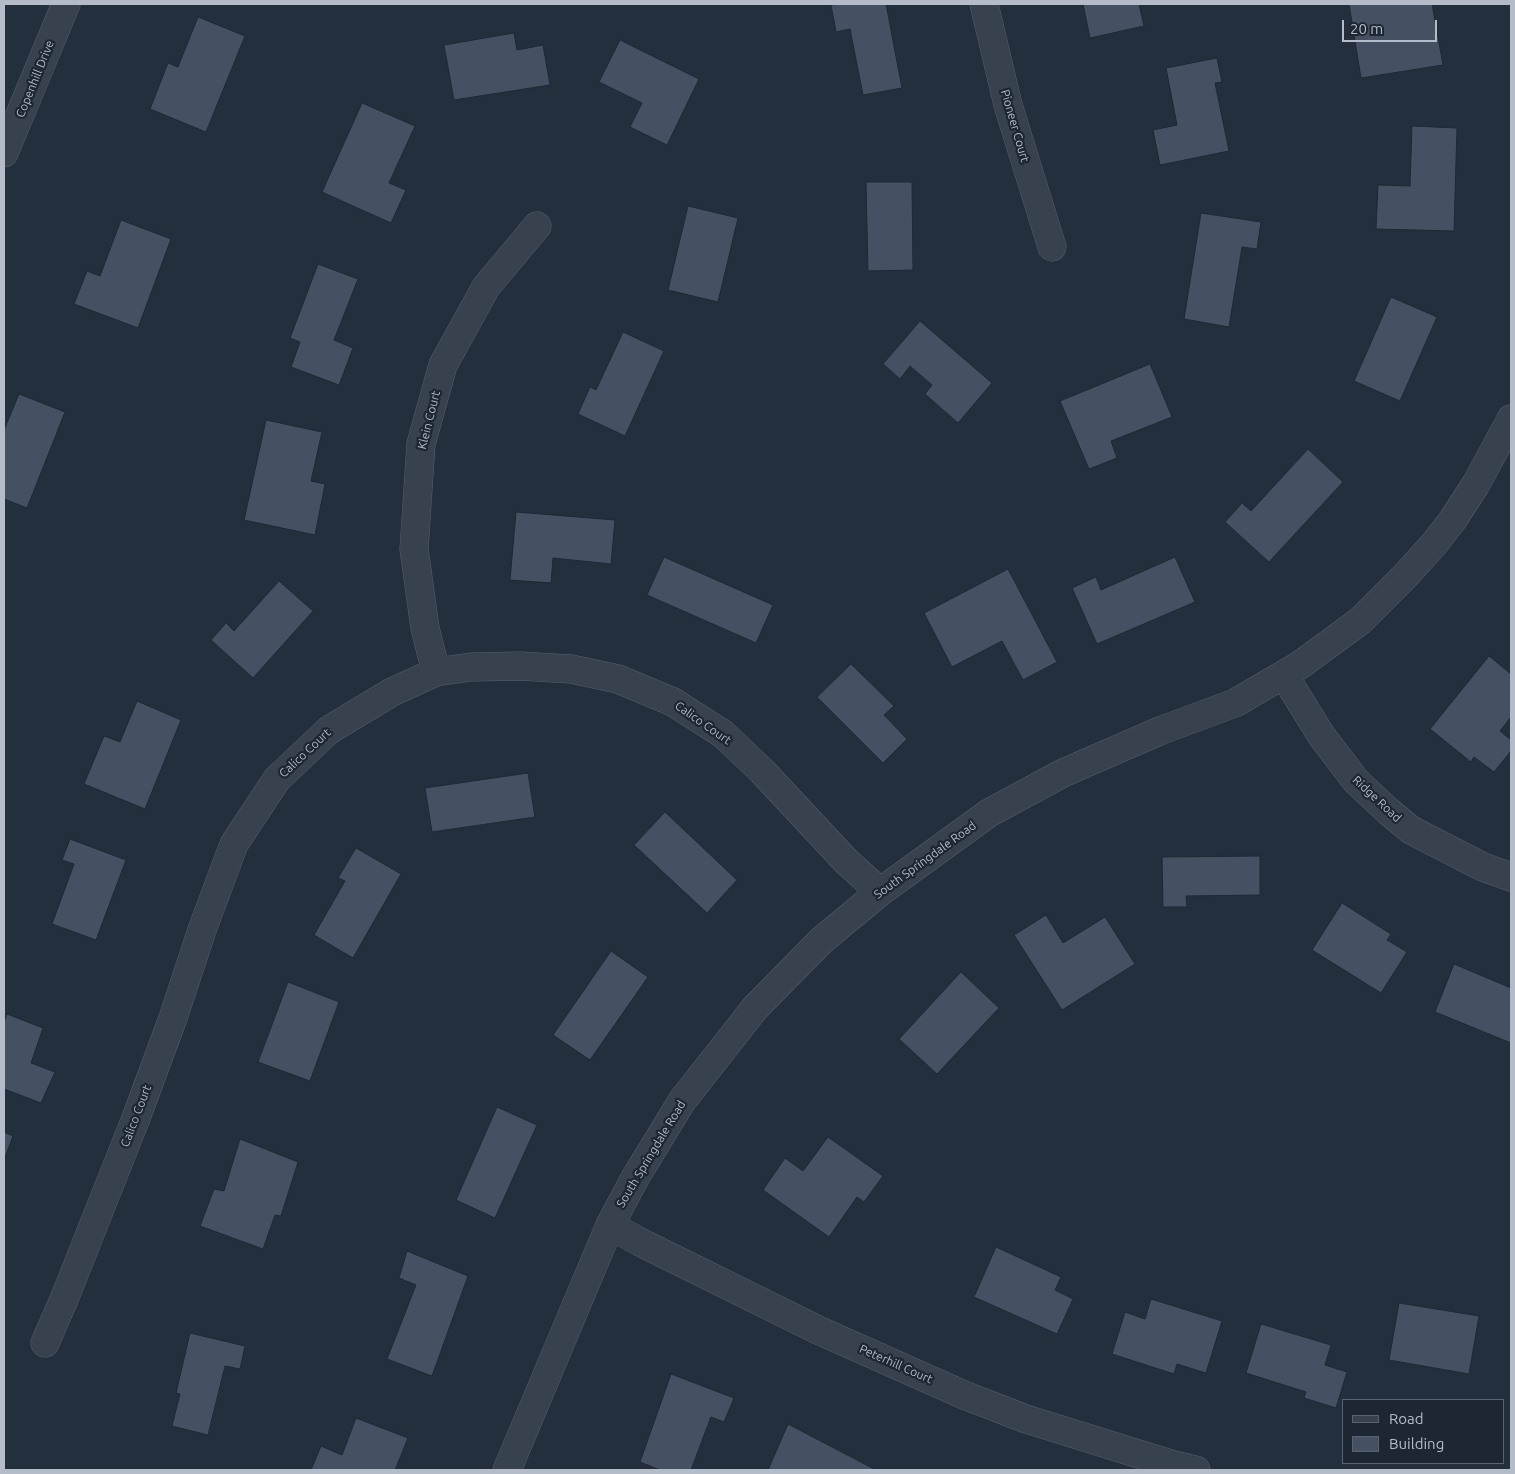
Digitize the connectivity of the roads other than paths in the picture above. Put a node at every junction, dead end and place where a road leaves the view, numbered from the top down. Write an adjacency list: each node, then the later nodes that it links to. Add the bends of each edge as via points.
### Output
1 (66, 4): 3 (street, Copenhill Drive)
2 (984, 4): 5 (street, Pioneer Court, via 1008,105)
3 (4, 154)
4 (537, 226): 7 (street, Klein Court, via 486,287 443,366 421,444 414,549 425,628)
5 (1052, 247)
6 (1511, 419): 8 (street, South Springdale Road, via 1476,484 1434,544 1360,621)
7 (436, 672): 10 (street, Calico Court, via 471,667 571,669 618,679 673,702 723,734 756,764 846,861); 12 (street, Calico Court, via 392,692 329,730 277,779 234,844 136,1118)
8 (1284, 675): 9 (street, Ridge Road, via 1321,735 1356,781 1388,811 1411,830 1483,867); 10 (street, South Springdale Road, via 1235,703 1162,730 1047,782 990,813)
9 (1511, 876)
10 (880, 892): 11 (street, South Springdale Road, via 822,940 755,1008 682,1101)
11 (610, 1225): 13 (street, South Springdale Road); 14 (street, Peterhill Court, via 818,1330 964,1395 1026,1419)
12 (44, 1343)
13 (507, 1470)
14 (1196, 1470)

